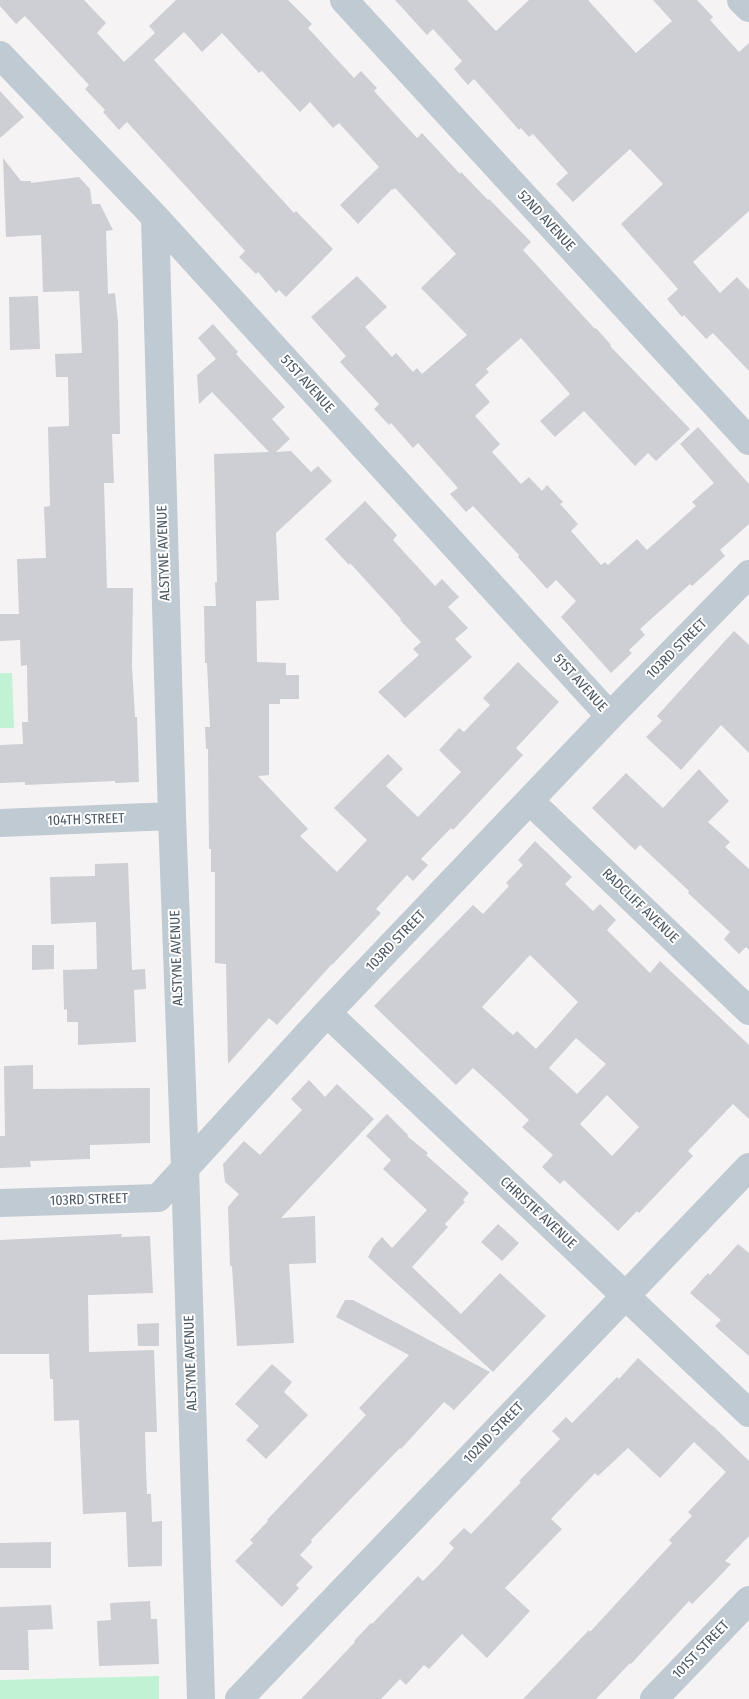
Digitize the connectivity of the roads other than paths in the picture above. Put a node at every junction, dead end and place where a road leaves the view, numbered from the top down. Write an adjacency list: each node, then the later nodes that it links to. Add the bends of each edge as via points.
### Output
1 (344, 0): 6 (street, 52ND AVENUE)
2 (741, 0): 3 (street)
3 (749, 8)
4 (0, 56): 5 (street, 51ST AVENUE)
5 (155, 217): 8 (street, 51ST AVENUE); 10 (street, ALSTYNE AVENUE)
6 (749, 441)
7 (744, 589): 8 (street, 103RD STREET)
8 (610, 716): 9 (street, 103RD STREET)
9 (530, 801): 12 (street, RADCLIFF AVENUE); 13 (street, 103RD STREET)
10 (172, 816): 11 (street, 104TH STREET); 15 (street, ALSTYNE AVENUE)
11 (0, 823)
12 (749, 1011)
13 (327, 1013): 15 (street, 103RD STREET); 17 (street, CHRISTIE AVENUE)
14 (749, 1166): 17 (street, 102ND STREET)
15 (185, 1168): 16 (street, 103RD STREET, via 158,1198); 20 (street, ALSTYNE AVENUE)
16 (0, 1203)
17 (625, 1296): 18 (street, CHRISTIE AVENUE); 21 (street, 102ND STREET)
18 (749, 1413)
19 (749, 1600): 22 (street, 101ST STREET)
20 (201, 1699)
21 (239, 1699)
22 (654, 1699)

